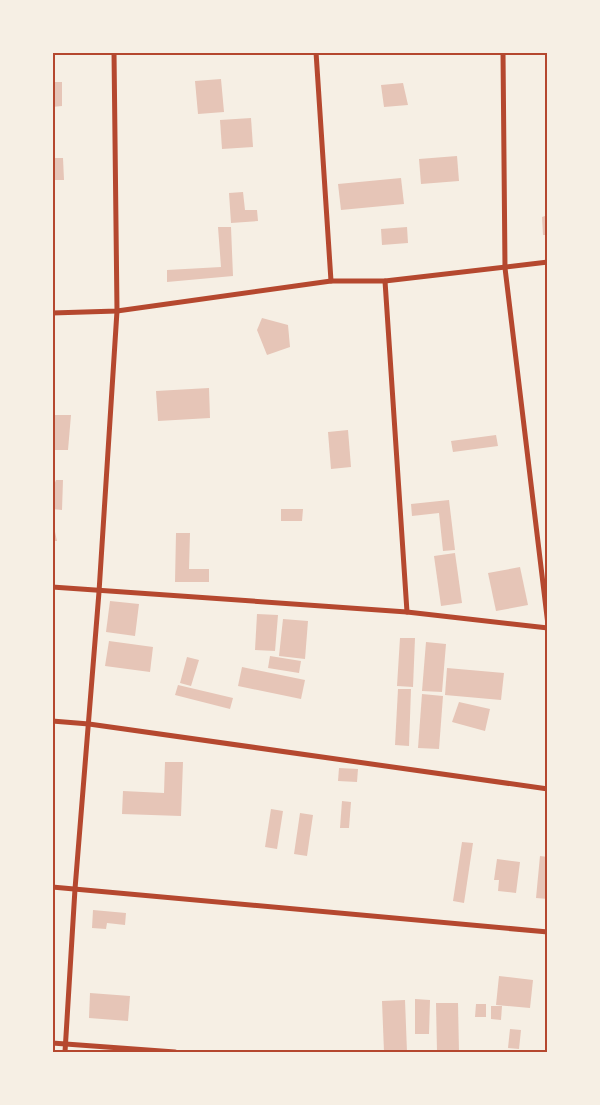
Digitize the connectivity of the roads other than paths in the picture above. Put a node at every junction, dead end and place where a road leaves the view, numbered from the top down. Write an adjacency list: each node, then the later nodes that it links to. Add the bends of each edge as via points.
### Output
1 (114, 52): 8 (street)
2 (316, 52): 6 (street)
3 (502, 52): 5 (street)
4 (548, 262): 5 (street)
5 (505, 268): 7 (street); 13 (street)
6 (332, 281): 7 (street); 8 (street)
7 (385, 281): 12 (street)
8 (117, 312): 9 (street); 11 (street)
9 (52, 313)
10 (52, 587): 11 (street)
11 (99, 592): 12 (street); 15 (street)
12 (407, 612): 13 (street)
13 (548, 627)
14 (52, 720): 15 (street)
15 (89, 724): 16 (street); 18 (street)
16 (548, 789)
17 (52, 887): 18 (street)
18 (75, 889): 19 (street); 21 (street)
19 (548, 932)
20 (52, 1043): 21 (street)
21 (65, 1044): 22 (street); 23 (street)
22 (65, 1052)
23 (175, 1052)

